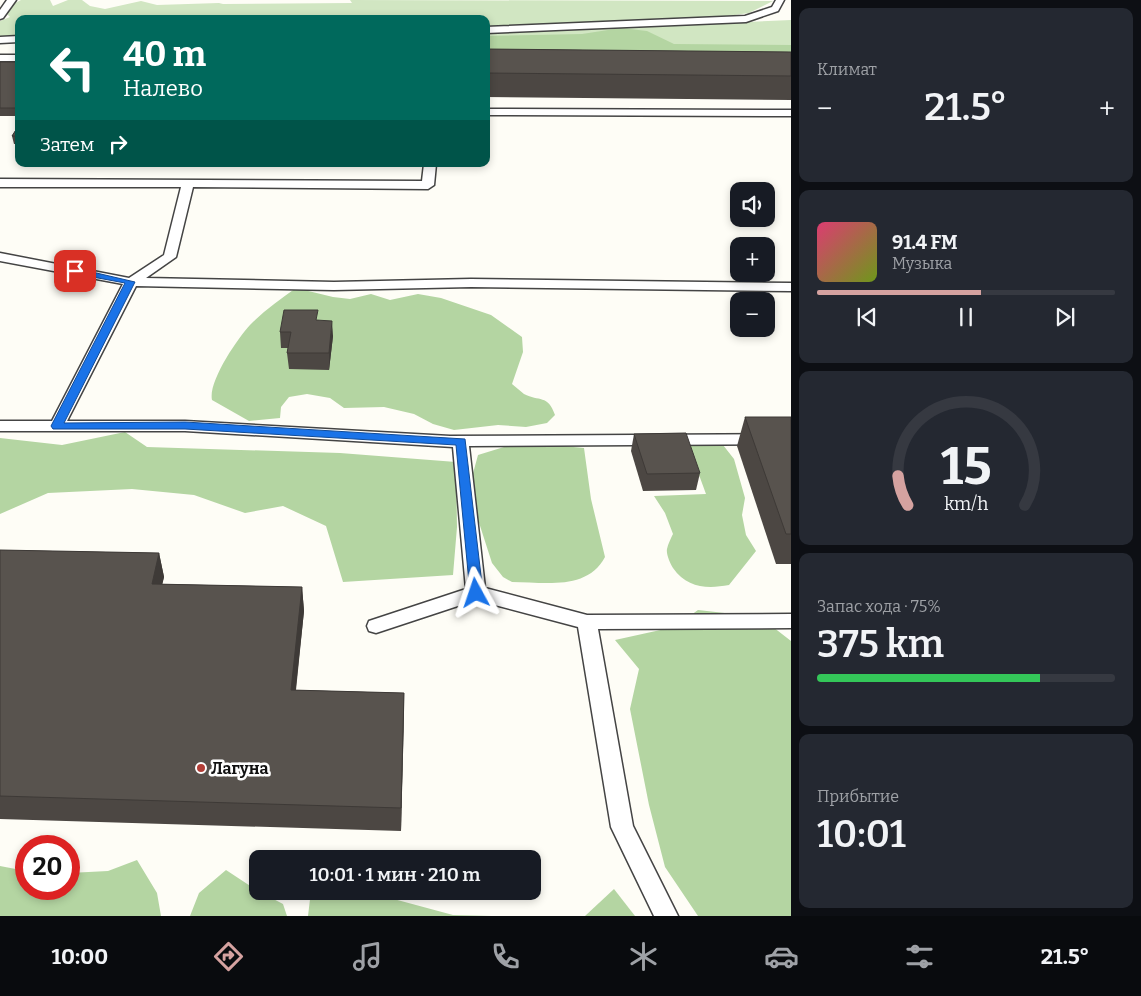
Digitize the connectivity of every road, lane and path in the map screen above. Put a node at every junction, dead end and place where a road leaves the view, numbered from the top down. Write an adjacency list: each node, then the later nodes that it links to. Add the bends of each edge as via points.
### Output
1 (12, 0): 3 (lane)
2 (780, 0): 4 (lane, via 776,9 746,19)
3 (0, 16)
4 (490, 30)
5 (15, 39): 6 (lane)
6 (0, 40)
7 (0, 58): 8 (lane)
8 (15, 58)
9 (490, 112): 10 (lane)
10 (791, 113)
11 (430, 167): 13 (lane, via 428,186)
12 (0, 183): 13 (lane)
13 (188, 184): 15 (lane, via 170,258)
14 (0, 257): 15 (lane)
15 (131, 282): 16 (lane); 18 (lane)
16 (791, 287)
17 (0, 426): 18 (lane)
18 (57, 426): 20 (lane, via 185,426)
19 (791, 439): 20 (lane)
20 (451, 441): 21 (lane, via 461,442)
21 (476, 593): 23 (lane); 24 (lane)
22 (791, 621): 23 (lane)
23 (587, 622): 25 (lane, via 622,827)
24 (376, 626)
25 (666, 916)

